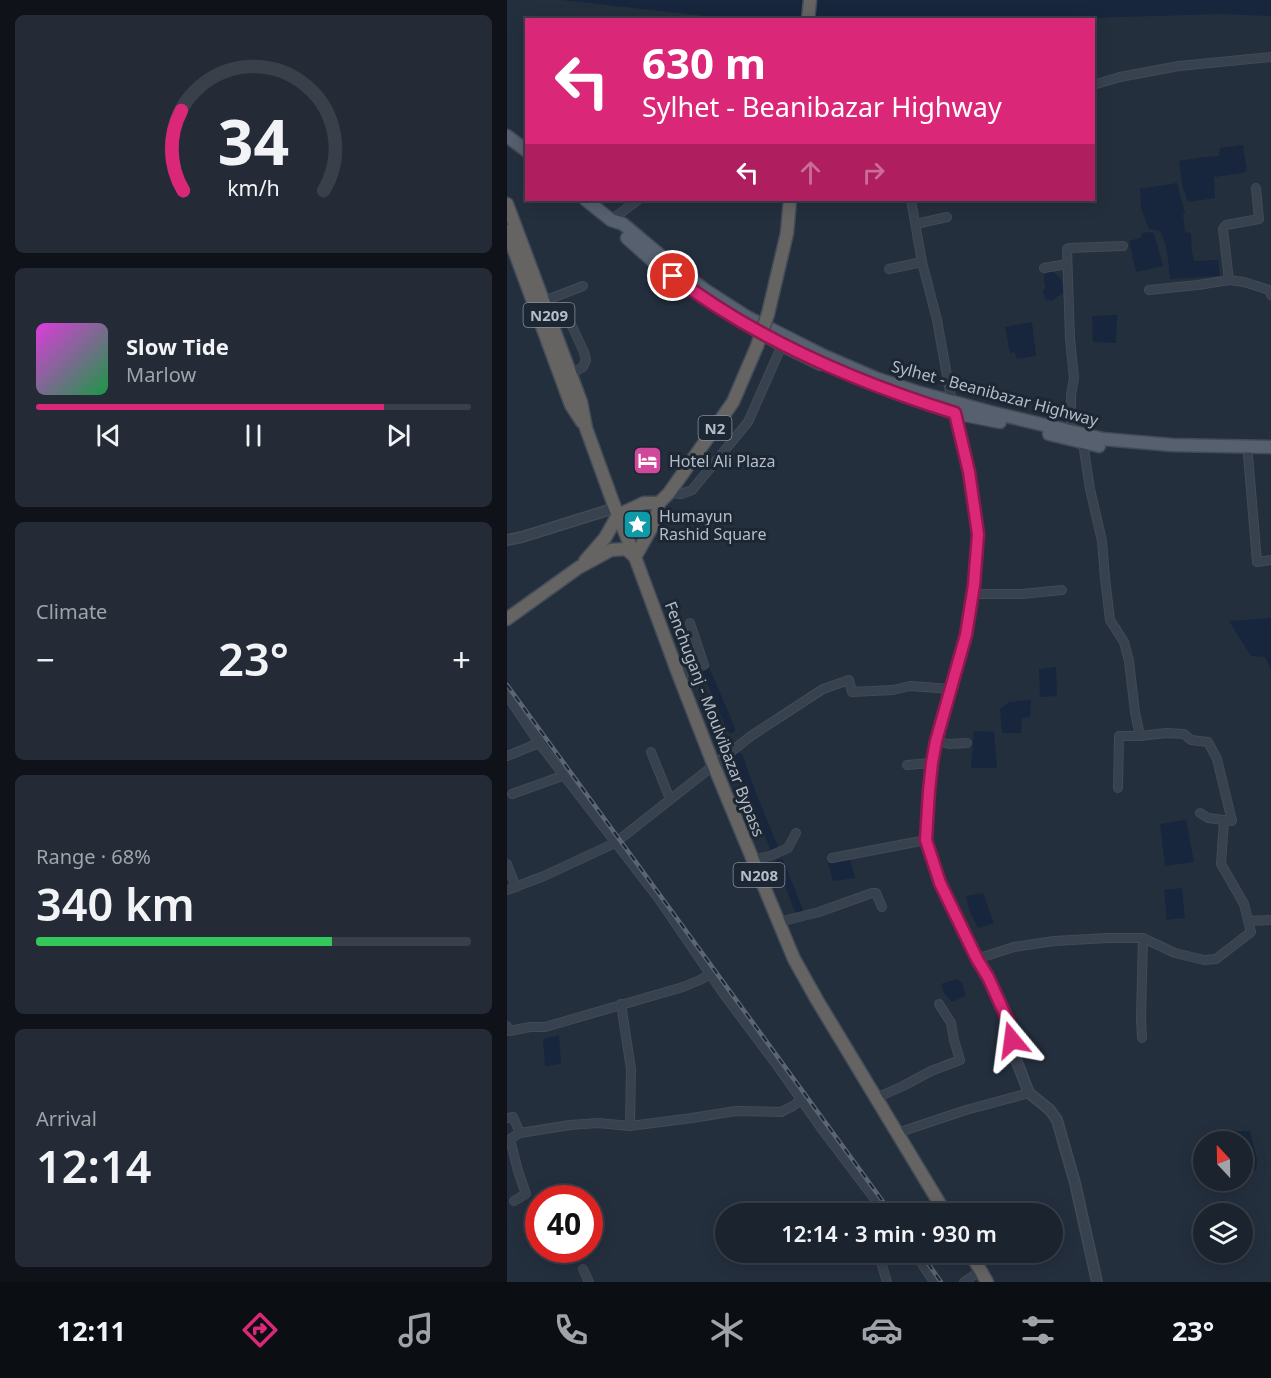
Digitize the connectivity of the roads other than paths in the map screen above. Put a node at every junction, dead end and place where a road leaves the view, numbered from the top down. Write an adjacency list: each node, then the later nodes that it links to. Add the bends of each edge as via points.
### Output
1 (810, 0): 2 (highway)
2 (808, 18)
3 (1271, 57): 4 (street, via 1179,66)
4 (1095, 84)
5 (507, 136): 6 (main road)
6 (525, 150)
7 (1256, 188): 22 (street, via 1259,219 1226,225 1223,229)
8 (587, 201): 14 (main road)
9 (637, 201): 14 (street)
10 (790, 201): 37 (highway, N2, bridge, via 787,232 757,346 733,402)
11 (911, 201): 15 (street)
12 (507, 204): 26 (highway, N209)
13 (947, 217): 15 (street)
14 (611, 220): 28 (main road, Sylhet - Beanibazar Highway, via 617,230 691,290); 30 (main road, Sylhet - Beanibazar Highway, via 623,224 673,266 747,317 824,356)
15 (916, 224): 18 (street)
16 (507, 231): 31 (highway, N209, via 571,405)
17 (1123, 246): 19 (street, via 1069,248)
18 (922, 262): 21 (street); 30 (street)
19 (1068, 264): 20 (street); 32 (street, via 1074,378)
20 (1044, 268)
21 (889, 269)
22 (1229, 280): 24 (street); 25 (street, via 1269,290)
23 (583, 286): 26 (street)
24 (1149, 290)
25 (1271, 295)
26 (544, 301): 29 (highway, N209)
27 (570, 322): 29 (street, via 586,360 583,367)
28 (782, 345): 30 (main road, Sylhet - Beanibazar Highway, via 923,403); 37 (street, via 748,422 692,490)
29 (570, 374): 31 (highway, N209)
30 (953, 407): 32 (main road, Sylhet - Beanibazar Highway); 33 (main road, Sylhet - Beanibazar Highway); 45 (street, via 969,472 978,534)
31 (586, 428): 39 (highway, N209)
32 (1071, 431): 34 (main road, Sylhet - Beanibazar Highway, via 1103,439 1172,445)
33 (1083, 443): 36 (main road, Sylhet - Beanibazar Highway); 51 (street, via 1102,541 1110,620 1124,642 1129,661)
34 (1271, 447)
35 (1271, 455): 36 (main road, Sylhet - Beanibazar Highway)
36 (1248, 456): 42 (street, via 1257,562)
37 (669, 493): 38 (highway, N2)
38 (659, 503): 39 (highway, via 644,503); 41 (highway, N2, via 656,520)
39 (616, 512): 40 (street); 41 (highway, Fenchuganj - Moulvibazar Bypass / N208); 43 (highway, via 605,538)
40 (507, 540)
41 (635, 557): 43 (highway, via 620,548); 48 (highway, Fenchuganj - Moulvibazar Bypass / N208)
42 (1271, 560)
43 (578, 568): 46 (highway)
44 (1062, 590): 45 (street)
45 (972, 594): 49 (street)
46 (507, 619)
47 (690, 623): 48 (street, via 704,665)
48 (679, 676): 59 (highway, Fenchuganj - Moulvibazar Bypass / N208)
49 (951, 689): 52 (street); 59 (street, via 910,686 852,692 849,680 823,689 751,736)
50 (507, 695): 53 (street)
51 (1140, 736): 61 (street, via 1119,736); 65 (street, via 1184,734 1191,740 1208,742 1217,759 1232,821)
52 (936, 741): 54 (street); 57 (street)
53 (539, 743): 56 (street); 60 (street)
54 (967, 743)
55 (651, 752): 63 (street)
56 (507, 756)
57 (932, 763): 58 (street); 67 (street)
58 (907, 765)
59 (714, 766): 63 (street); 70 (highway, Fenchuganj - Moulvibazar Bypass / N208)
60 (565, 775): 62 (street); 68 (street)
61 (1118, 788)
62 (511, 794)
63 (671, 799): 68 (street)
64 (1200, 813): 65 (street)
65 (1224, 820): 76 (street, via 1221,864 1244,904)
66 (796, 833): 70 (street, via 788,848)
67 (926, 840): 69 (street); 79 (street, via 940,883)
68 (615, 843): 72 (street); 80 (street)
69 (832, 858)
70 (753, 860): 77 (highway, Fenchuganj - Moulvibazar Bypass / N208)
71 (507, 864): 72 (street)
72 (516, 886): 73 (street)
73 (507, 890)
74 (882, 908): 77 (street, via 876,893 872,893)
75 (1271, 920): 76 (street)
76 (1249, 921): 78 (street, via 1251,932 1216,959 1175,953)
77 (779, 922): 86 (highway, Fenchuganj - Moulvibazar Bypass / N208, via 794,959)
78 (1143, 938): 79 (street, via 1054,941 1014,947); 84 (street)
79 (977, 959): 85 (street, via 1009,1023 1015,1057)
80 (710, 974): 81 (street, via 683,987); 87 (street)
81 (621, 1004): 83 (street, via 545,1027 509,1031); 89 (street, via 631,1069)
82 (939, 1004): 86 (street, via 951,1023 960,1060)
83 (507, 1026)
84 (1142, 1038)
85 (1029, 1093): 91 (street); 105 (street, via 1057,1120)
86 (876, 1098): 91 (highway, Fenchuganj - Moulvibazar Bypass / N208)
87 (801, 1100): 89 (street, via 781,1112 736,1111); 93 (street)
88 (507, 1118): 90 (street, via 513,1117)
89 (630, 1126): 90 (street, via 598,1123)
90 (520, 1133): 92 (street, via 510,1139 526,1194)
91 (897, 1133): 94 (highway, Fenchuganj - Moulvibazar Bypass / N208)
92 (513, 1201)
93 (876, 1203)
94 (939, 1203)
95 (881, 1263): 101 (street)
96 (921, 1263): 102 (street)
97 (975, 1263): 99 (highway)
98 (583, 1269): 100 (street)
99 (980, 1271): 103 (street); 104 (highway)
100 (589, 1282)
101 (887, 1282)
102 (934, 1282)
103 (964, 1282)
104 (987, 1282)
105 (1097, 1282)

